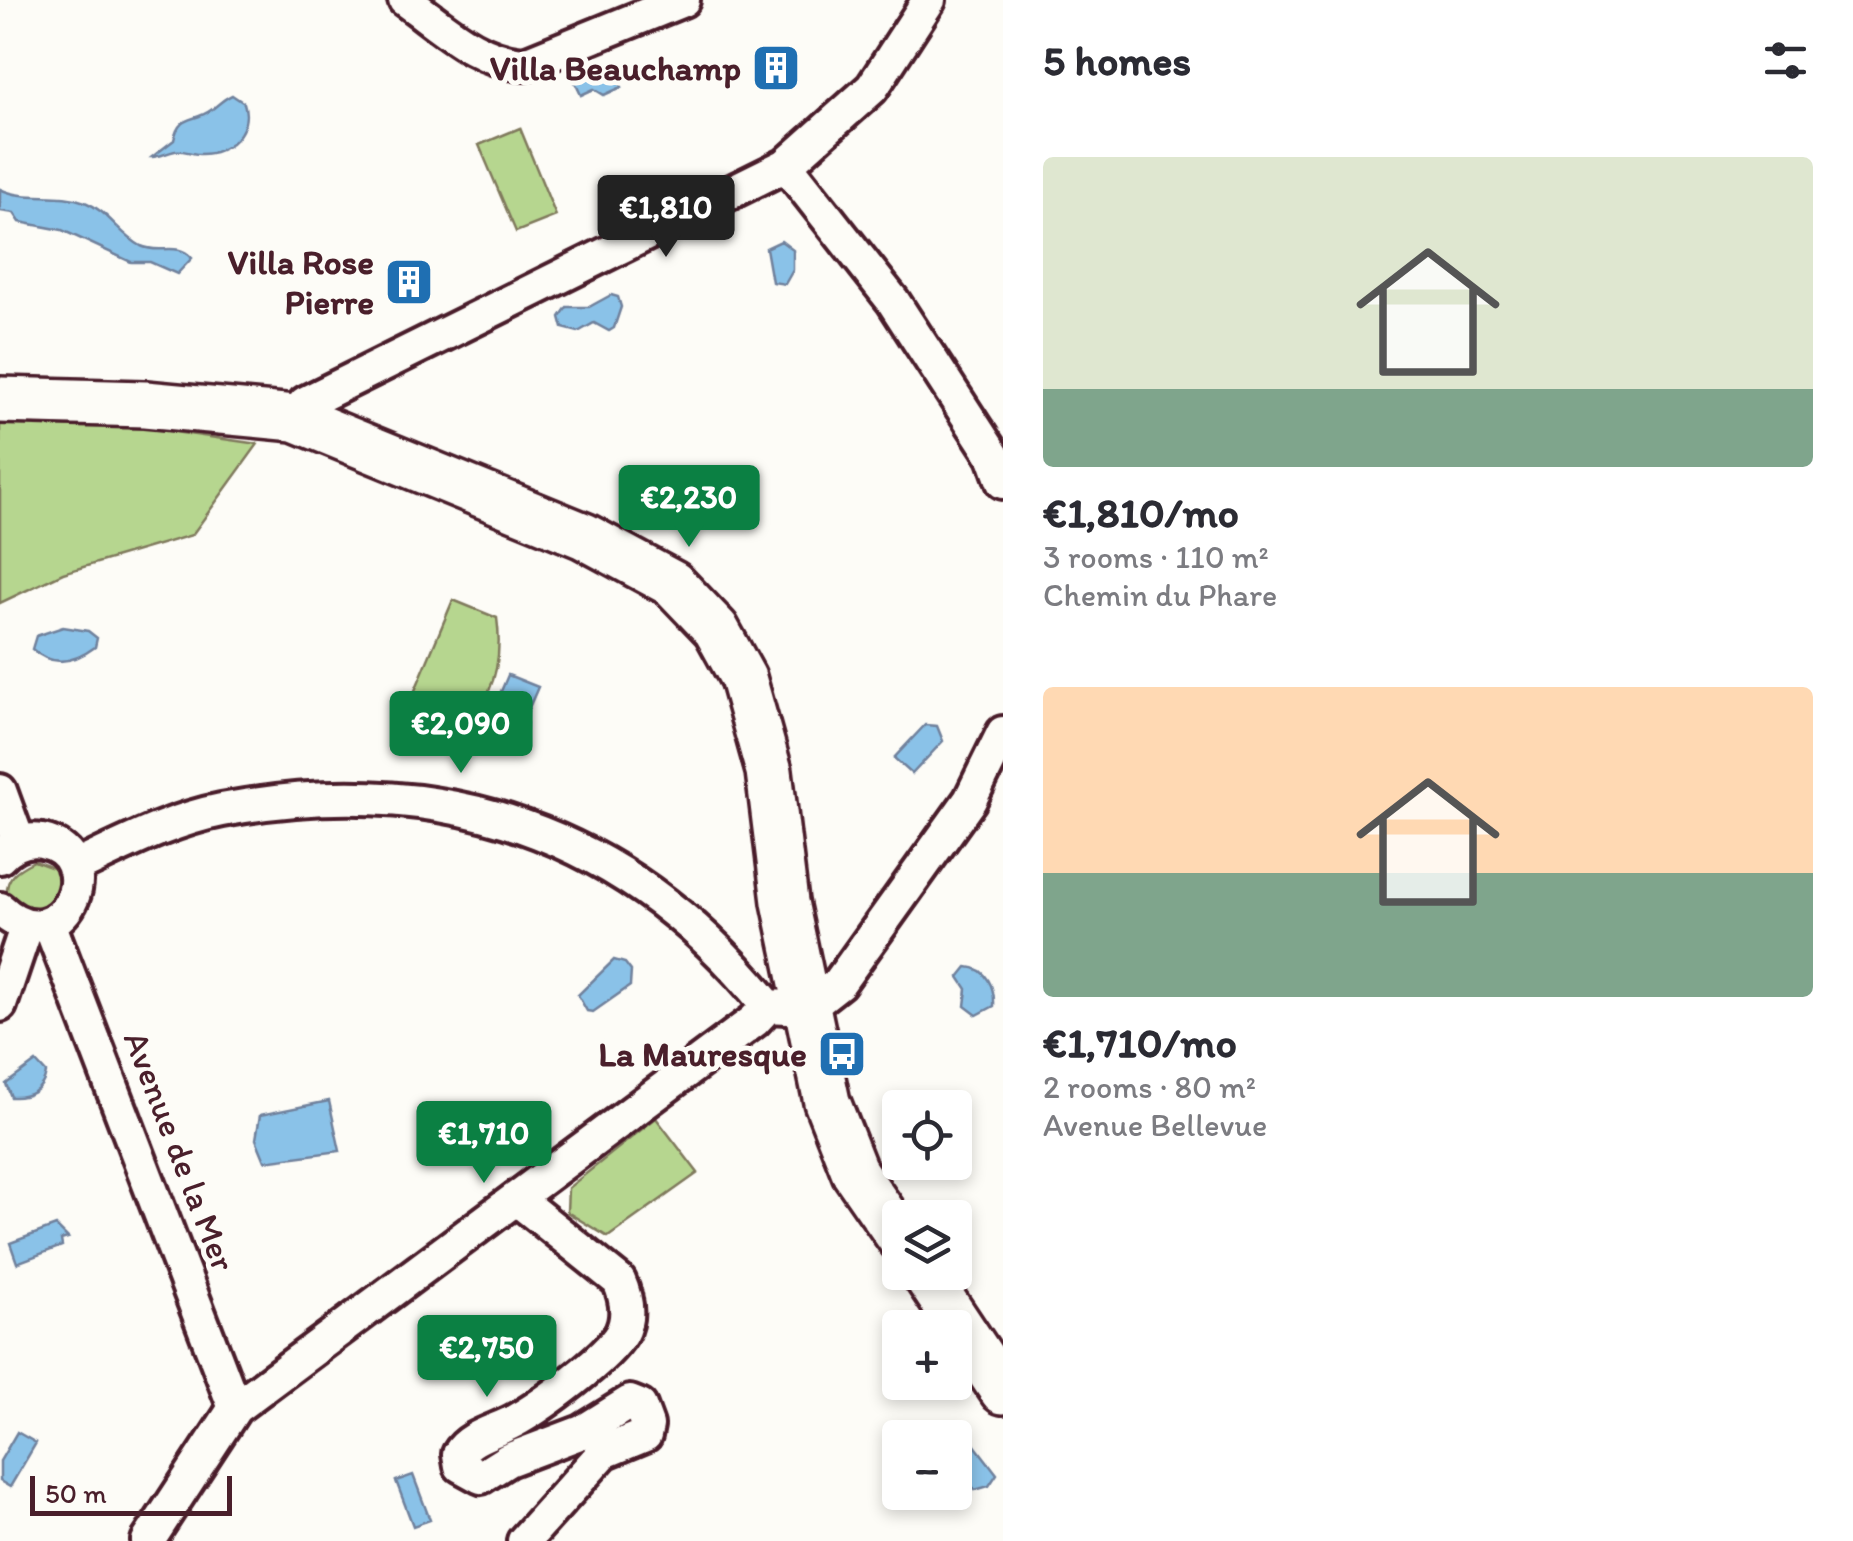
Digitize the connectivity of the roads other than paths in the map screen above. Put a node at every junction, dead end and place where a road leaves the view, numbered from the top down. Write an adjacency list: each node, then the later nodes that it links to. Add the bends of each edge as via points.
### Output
1 (404, 0): 2 (street, via 477,52 525,64)
2 (683, 0)
3 (929, 0): 4 (street, via 872,88)
4 (786, 165): 6 (street, via 305,403); 7 (street, via 894,300 994,457)
5 (0, 400): 6 (street)
6 (295, 418): 14 (street, via 632,559 673,584 716,629 743,678 768,771 785,902)
7 (1003, 482)
8 (1003, 733): 14 (street, via 970,800 839,982)
9 (0, 791): 10 (street)
10 (9, 850): 11 (street, via 46,842)
11 (74, 868): 12 (street, via 70,906); 14 (street, via 220,810 380,796 456,806 538,830 614,868 668,903)
12 (25, 919): 13 (street); 19 (street, Avenue de la Mer)
13 (0, 1006)
14 (788, 1007): 15 (street, via 754,1021); 16 (street, via 855,1173)
15 (518, 1200): 19 (street); 21 (street, via 620,1281 626,1315 608,1349 521,1418 466,1442 462,1466 481,1476 582,1432 630,1402 640,1406 648,1425 634,1443 604,1452)
16 (882, 1212)
17 (936, 1290): 18 (street)
18 (1003, 1391)
19 (234, 1408): 20 (street)
20 (148, 1541)
21 (524, 1541)

